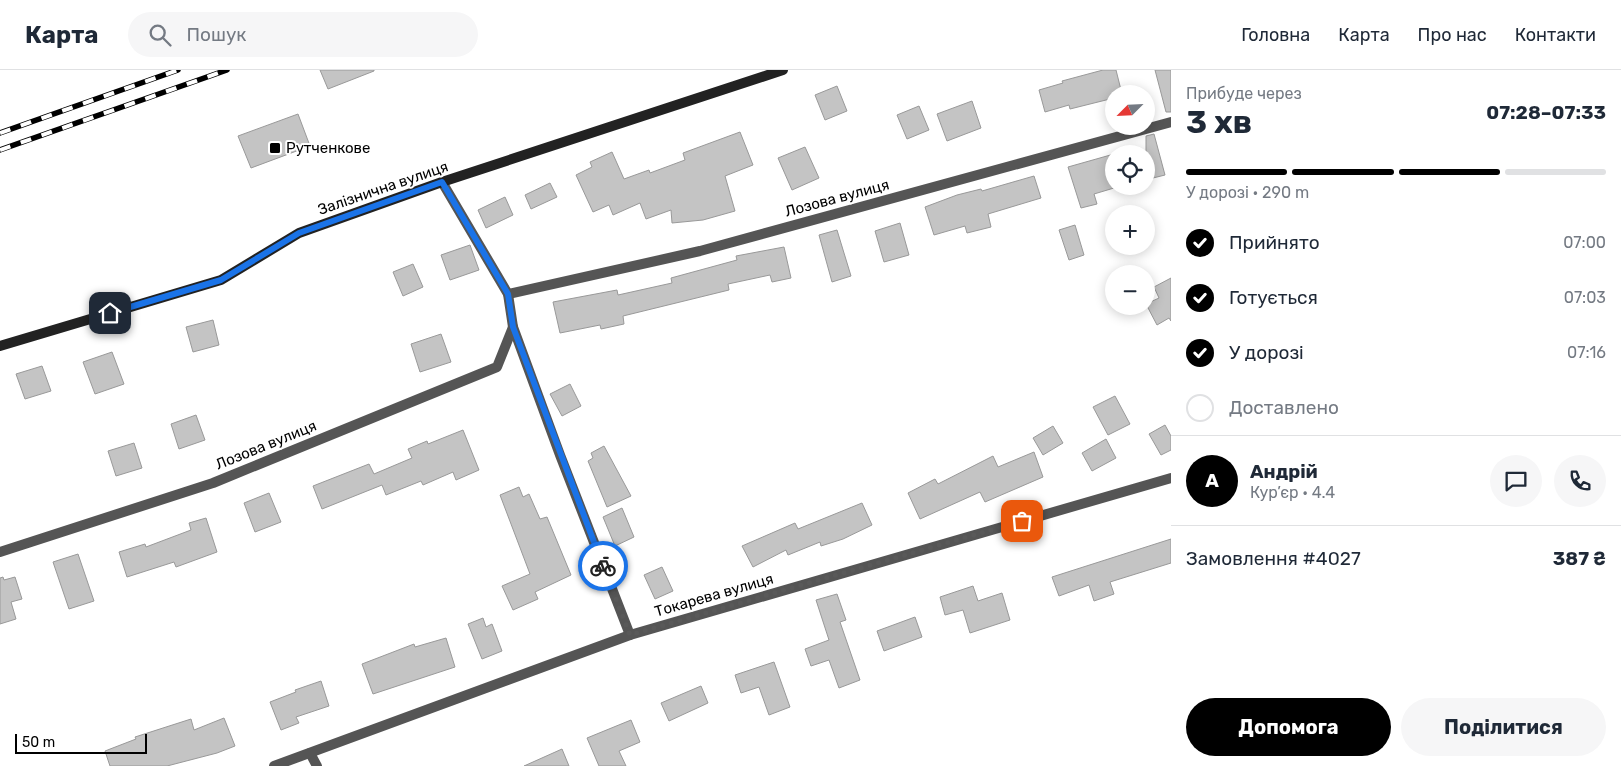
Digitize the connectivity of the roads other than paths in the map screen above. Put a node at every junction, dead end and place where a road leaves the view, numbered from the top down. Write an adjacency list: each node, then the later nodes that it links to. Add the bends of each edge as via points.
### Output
1 (783, 70): 3 (main road, Залізнична вулиця)
2 (1171, 122): 4 (street, Лозова вулиця, via 700,251)
3 (442, 182): 4 (street); 6 (main road, Залізнична вулиця, via 299,233 221,280)
4 (508, 294): 5 (street)
5 (513, 327): 8 (street, Лозова вулиця, via 497,367 213,483); 9 (street)
6 (0, 346)
7 (1171, 478): 9 (street, Токарева вулиця)
8 (0, 552)
9 (630, 635): 10 (street, Токарева вулиця)
10 (310, 753): 11 (street, Токарева вулиця); 12 (street)
11 (274, 766)
12 (317, 766)

